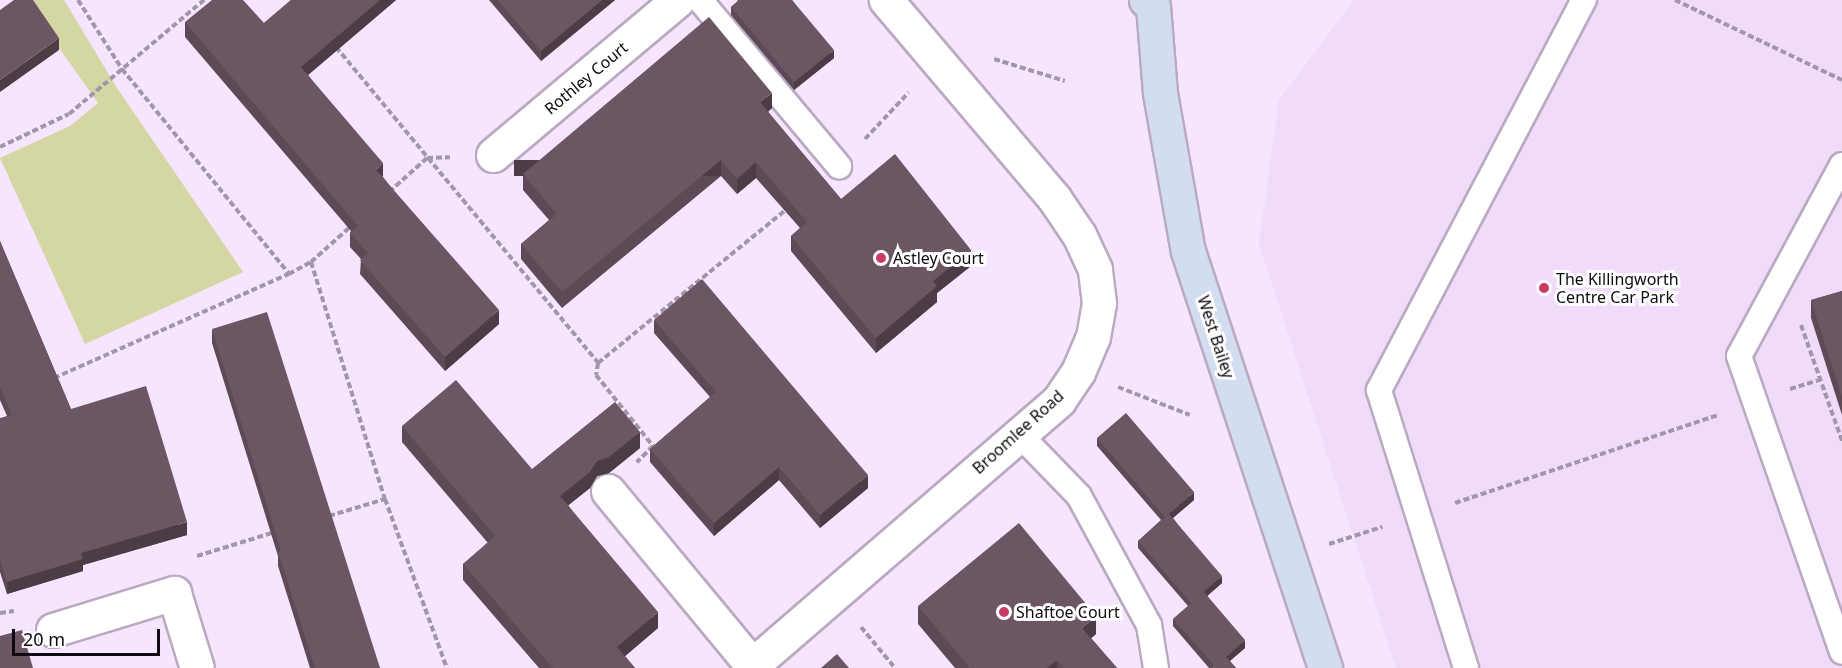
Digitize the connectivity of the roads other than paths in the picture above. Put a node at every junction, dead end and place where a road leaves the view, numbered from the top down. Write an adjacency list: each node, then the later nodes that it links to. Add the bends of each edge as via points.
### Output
1 (678, 0): 6 (street, Rothley Court)
2 (700, 0): 8 (lane)
3 (886, 0): 9 (street, Broomlee Road, via 1054,198 1079,235 1095,269 1099,303 1093,337 1078,372 1059,400)
4 (1584, 0): 17 (lane, via 1379,390)
5 (1155, 2): 16 (street, West Bailey, via 1160,93 1188,251)
6 (493, 155)
7 (1842, 165): 12 (lane, via 1739,356)
8 (839, 166)
9 (1019, 434): 13 (street, Broomlee Road); 15 (lane, via 1079,496 1149,625)
10 (608, 491): 13 (street, Broomlee Road)
11 (53, 630): 14 (street, via 174,593)
12 (1842, 652)
13 (751, 667)
14 (197, 668)
15 (1156, 668)
16 (1325, 668)
17 (1466, 668)

